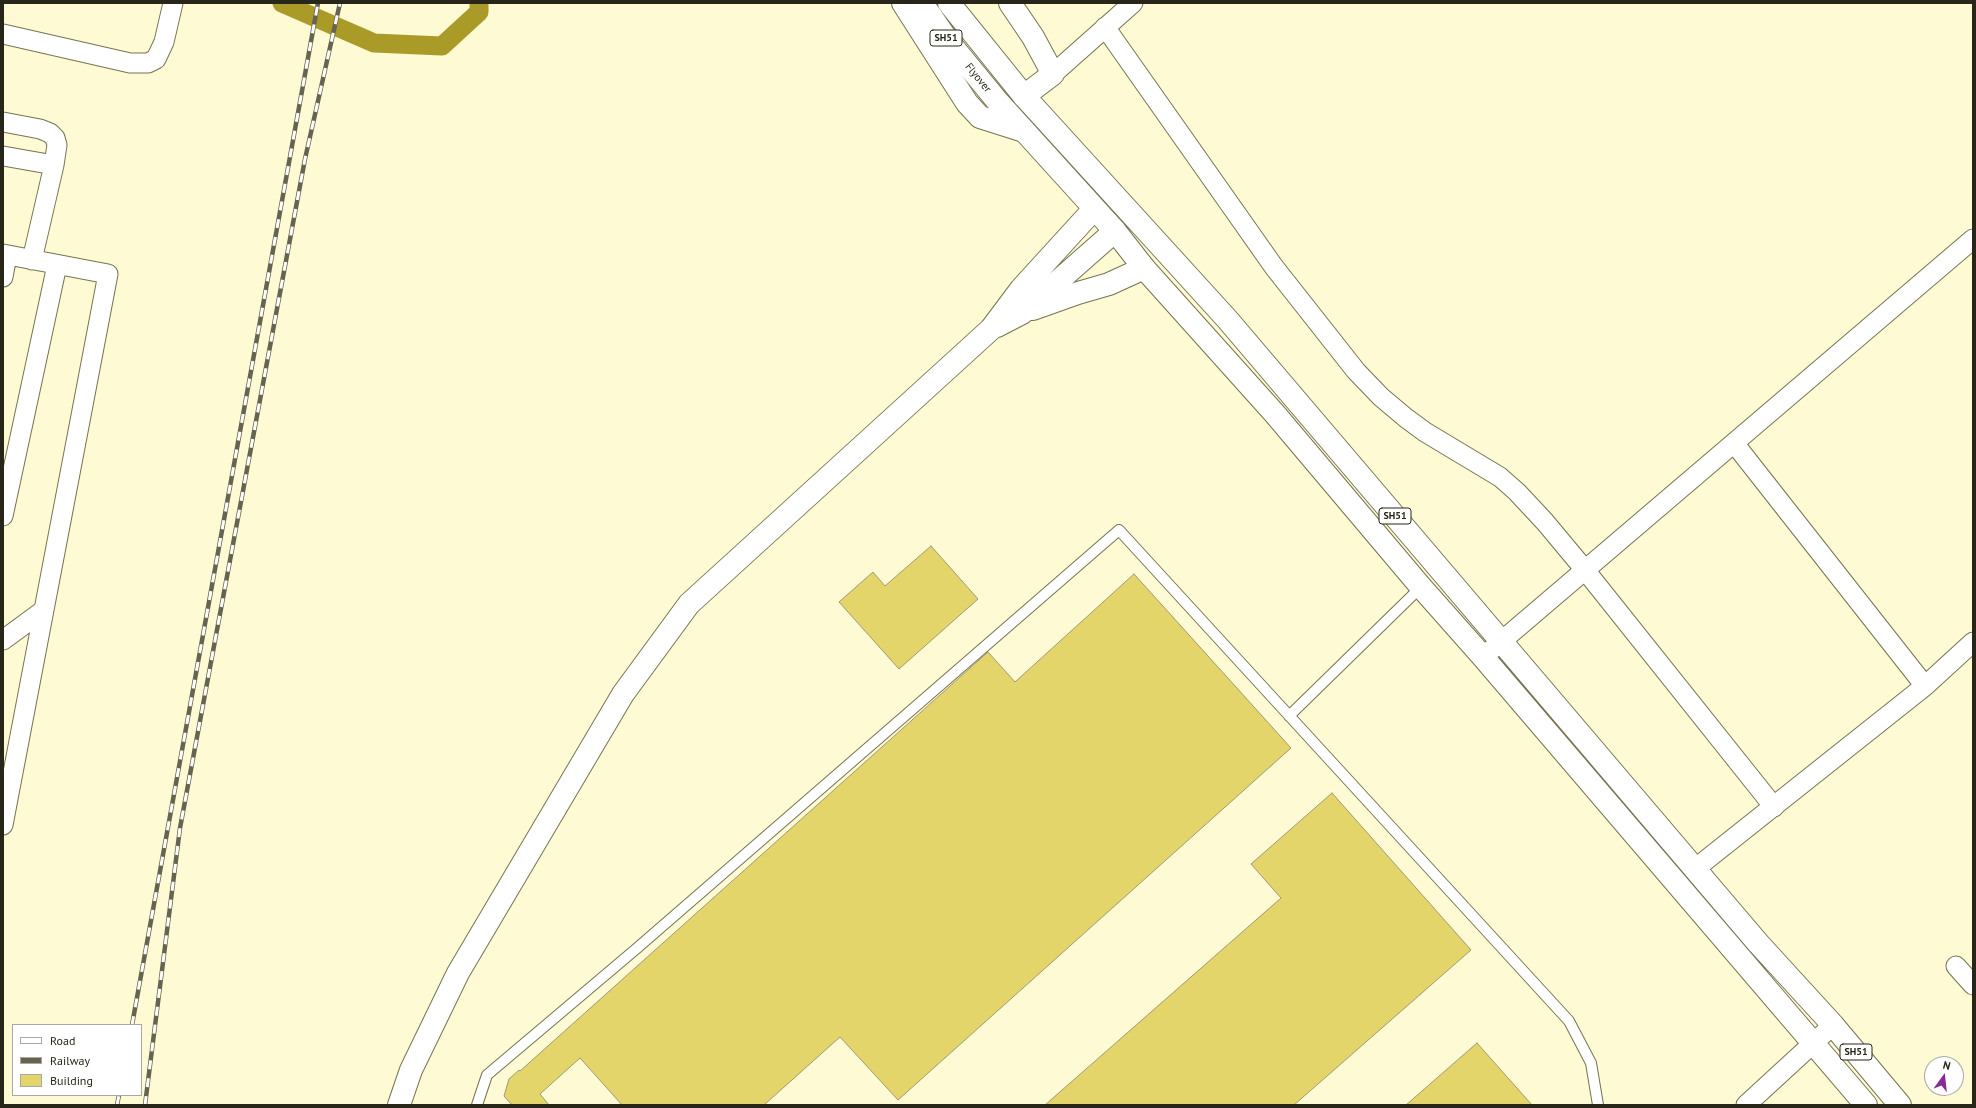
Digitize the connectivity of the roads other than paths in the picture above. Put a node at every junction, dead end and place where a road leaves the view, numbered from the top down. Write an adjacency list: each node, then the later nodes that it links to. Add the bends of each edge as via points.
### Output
1 (173, 3): 8 (street, via 164,42 156,59 148,63 130,63)
2 (903, 3): 12 (main road, via 967,103 980,117)
3 (922, 3): 12 (main road, Flyover / SH51, via 948,41)
4 (949, 3): 10 (main road, SH51)
5 (1010, 3): 9 (main road, via 1033,37)
6 (1133, 3): 7 (street)
7 (1105, 27): 9 (street); 27 (street, via 1274,267 1356,371 1381,397 1425,432 1505,482 1545,522)
8 (3, 34)
9 (1053, 74): 10 (main road)
10 (1024, 96): 31 (main road, SH51, via 1227,319)
11 (3, 122): 14 (street, via 40,129 56,138)
12 (1024, 131): 15 (main road, SH51)
13 (3, 156): 14 (street)
14 (52, 171): 19 (street)
15 (1094, 209): 16 (main road, SH51); 24 (main road, via 1021,289)
16 (1115, 231): 21 (main road, SH51); 23 (main road)
17 (1972, 243): 25 (street)
18 (5, 255): 19 (street); 22 (street)
19 (32, 260): 20 (street)
20 (57, 265): 26 (street); 29 (street, via 108,274)
21 (1144, 268): 23 (main road, via 1109,284); 28 (main road, SH51, via 1275,414)
22 (3, 277)
23 (1022, 312): 24 (main road)
24 (991, 329): 43 (main road, via 689,604 623,694 458,973 411,1070)
25 (1734, 443): 27 (street); 34 (street)
26 (3, 516)
27 (1585, 570): 31 (street); 36 (street)
28 (1421, 587): 33 (main road, SH51); 35 (lane)
29 (44, 610): 30 (street); 37 (street)
30 (3, 640)
31 (1502, 642): 33 (street); 38 (main road, SH51)
32 (1973, 642): 34 (street)
33 (1483, 656): 42 (main road, SH51)
34 (1925, 686): 36 (street)
35 (1289, 716): 44 (lane, via 1119,530 487,1076); 45 (lane, via 1569,1021 1591,1063)
36 (1774, 807): 38 (street)
37 (3, 825)
38 (1696, 868): 41 (main road, SH51)
39 (1956, 966): 40 (street)
40 (1973, 985)
41 (1833, 1025): 42 (street); 48 (main road, SH51)
42 (1812, 1044): 46 (street); 47 (main road, SH51)
43 (399, 1105)
44 (477, 1105)
45 (1598, 1105)
46 (1746, 1105)
47 (1866, 1105)
48 (1900, 1105)

